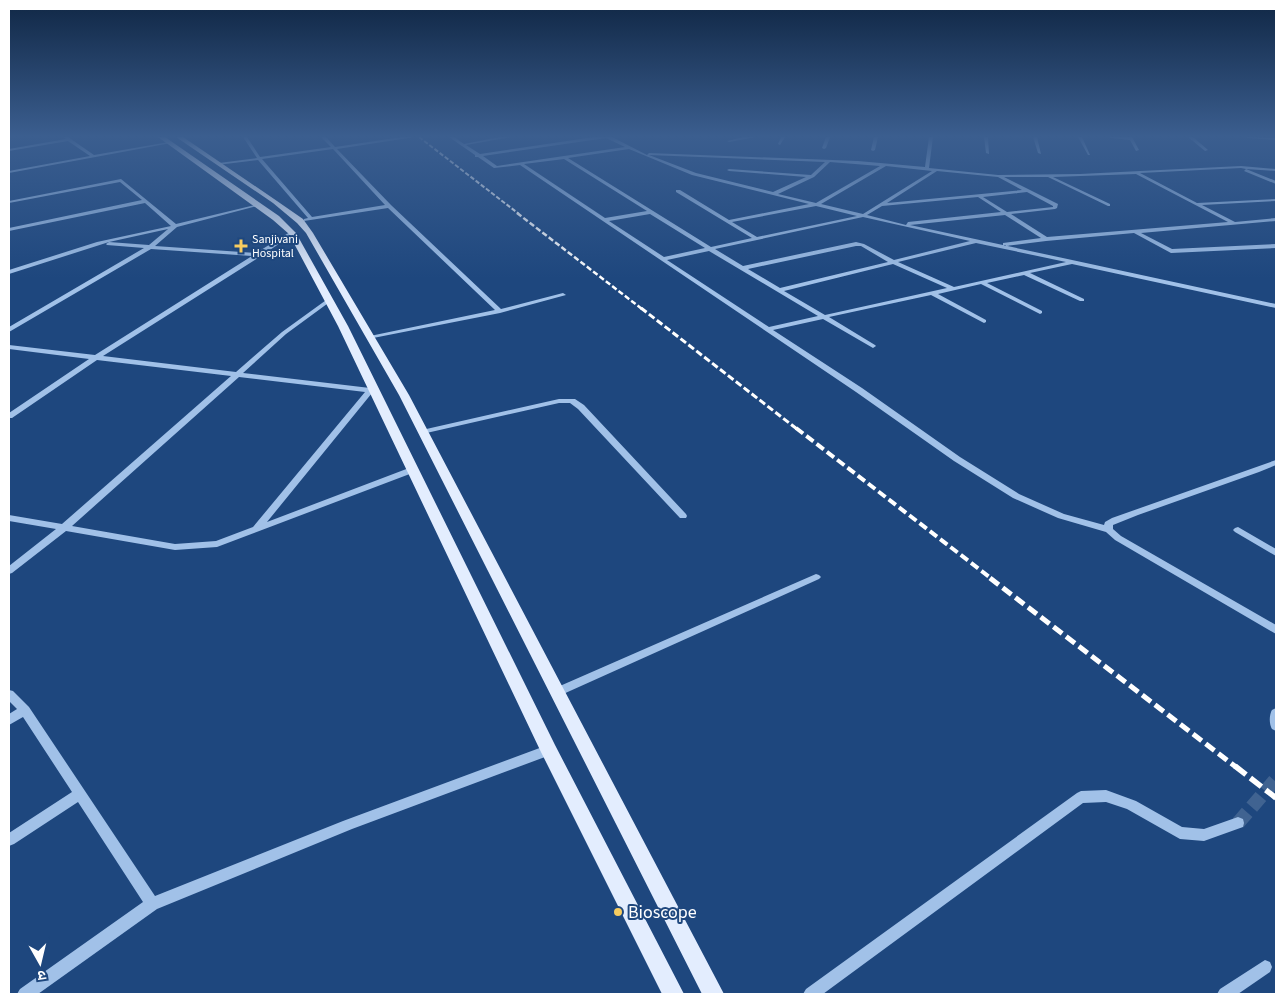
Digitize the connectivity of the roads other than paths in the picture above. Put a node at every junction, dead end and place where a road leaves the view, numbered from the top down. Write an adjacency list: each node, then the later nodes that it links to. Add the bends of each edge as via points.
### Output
1 (102, 184): 22 (street)
2 (126, 184): 21 (street)
3 (230, 184): 26 (main road)
4 (250, 184): 32 (main road)
5 (279, 184): 32 (street)
6 (367, 184): 27 (street)
7 (550, 184): 33 (street)
8 (607, 184): 29 (street)
9 (733, 184): 18 (street)
10 (796, 184): 18 (street)
11 (852, 184): 23 (street)
12 (915, 184): 28 (street)
13 (1013, 184): 17 (street)
14 (1063, 184): 25 (street)
15 (1158, 184): 24 (street)
16 (678, 191): 35 (street)
17 (1027, 191): 19 (street); 30 (street, via 1056,205 1055,208)
18 (774, 194): 23 (street)
19 (979, 196): 28 (street); 30 (street)
20 (1276, 200): 24 (street)
21 (146, 201): 38 (street); 39 (street)
22 (9, 202)
23 (817, 204): 31 (street); 35 (street)
24 (1198, 204): 36 (street)
25 (1108, 205)
26 (259, 206): 38 (street); 41 (main road)
27 (389, 206): 32 (street); 65 (street)
28 (880, 206): 31 (street)
29 (652, 212): 33 (street); 49 (street)
30 (1007, 212): 37 (street); 42 (street)
31 (863, 216): 37 (street); 43 (street)
32 (306, 220): 71 (main road)
33 (605, 220): 51 (street)
34 (1276, 220): 36 (street)
35 (729, 221): 43 (street)
36 (1233, 223): 40 (street)
37 (901, 225): 44 (street)
38 (174, 226): 45 (street); 48 (street)
39 (9, 230)
40 (1133, 231): 42 (street); 47 (street, via 1176,251)
41 (292, 233): 50 (street); 62 (main road)
42 (1046, 238): 46 (street)
43 (757, 239): 49 (street)
44 (977, 241): 46 (street); 52 (street)
45 (99, 244): 48 (street); 55 (street)
46 (998, 245): 53 (street)
47 (1276, 246)
48 (150, 247): 50 (street); 69 (street)
49 (710, 249): 51 (street); 54 (street)
50 (259, 255): 74 (street)
51 (662, 259): 70 (street)
52 (894, 262): 54 (street, via 856,244); 58 (street); 59 (street)
53 (1073, 262): 56 (street); 64 (street)
54 (744, 268): 59 (street)
55 (9, 272)
56 (1025, 273): 57 (street); 63 (street)
57 (981, 282): 58 (street); 66 (street)
58 (953, 288): 60 (street)
59 (780, 290): 67 (street)
60 (932, 293): 67 (street); 68 (street)
61 (563, 296): 65 (street)
62 (329, 300): 75 (street, via 284,333); 76 (main road)
63 (1082, 300)
64 (1276, 304)
65 (500, 310): 71 (street)
66 (1040, 312)
67 (823, 316): 70 (street); 72 (street)
68 (984, 321)
69 (9, 330)
70 (768, 330): 84 (street, via 1016,496 1061,516)
71 (370, 338): 78 (main road)
72 (873, 346)
73 (9, 347): 74 (street)
74 (95, 358): 75 (street); 77 (street)
75 (238, 374): 76 (street); 83 (street)
76 (372, 391): 80 (main road); 86 (street)
77 (9, 416)
78 (422, 432): 81 (street, via 559,401 572,401); 91 (main road)
79 (1276, 462): 84 (street, via 1115,520 1108,524)
80 (412, 470): 86 (street); 97 (main road)
81 (684, 516)
82 (9, 518): 83 (street)
83 (65, 527): 86 (street, via 175,547 217,544); 88 (street)
84 (1109, 530): 90 (street)
85 (1238, 530): 87 (street)
86 (254, 531)
87 (1276, 553)
88 (9, 571)
89 (816, 577): 91 (street)
90 (1276, 630)
91 (557, 692): 105 (main road)
92 (9, 694): 93 (street)
93 (25, 710): 95 (street); 98 (street)
94 (1276, 714): 96 (street)
95 (9, 720)
96 (1276, 726)
97 (549, 750): 101 (street, via 348,825); 104 (main road)
98 (80, 794): 100 (street); 101 (street)
99 (1238, 823): 106 (street, via 1204,835 1180,833 1131,805 1106,796 1081,797)
100 (9, 840)
101 (152, 904): 103 (street)
102 (1265, 967): 107 (street)
103 (25, 994)
104 (673, 994)
105 (712, 994)
106 (811, 994)
107 (1225, 994)

